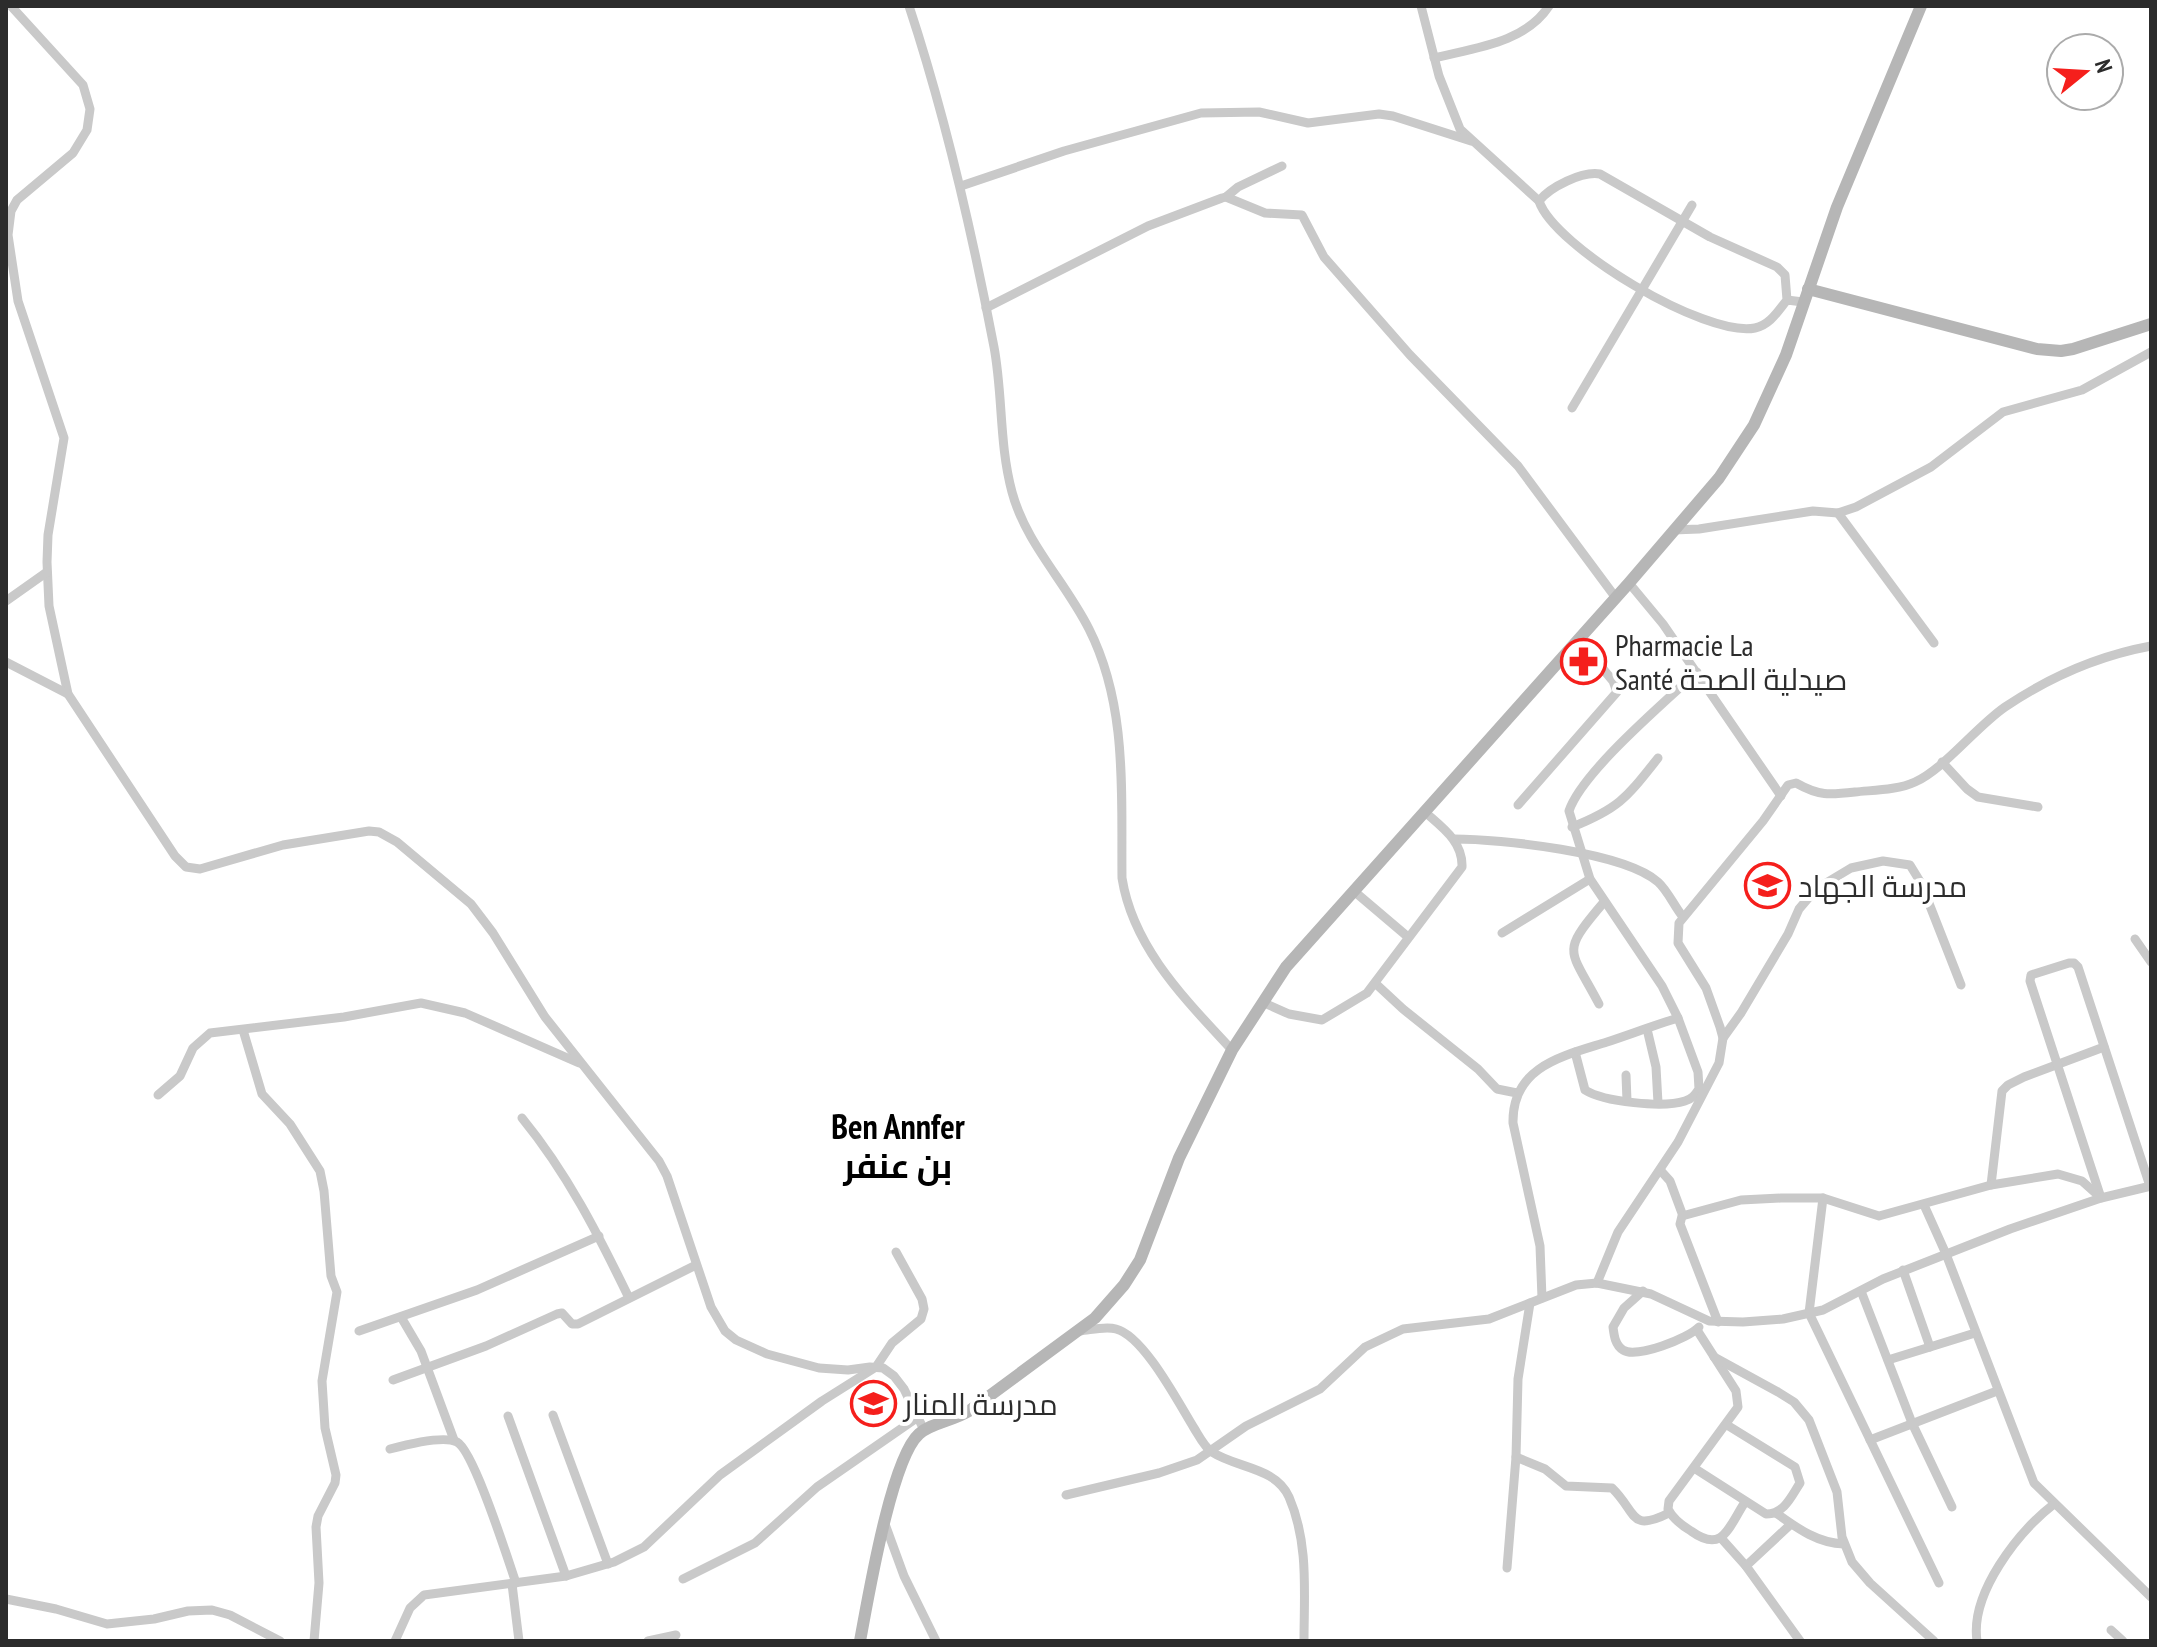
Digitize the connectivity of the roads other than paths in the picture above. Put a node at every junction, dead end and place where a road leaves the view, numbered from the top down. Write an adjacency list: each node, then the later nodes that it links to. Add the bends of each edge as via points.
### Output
1 (11, 6): 24 (street, via 83,85 90,109 87,130 73,153 17,200 9,225 18,301 64,438)
2 (909, 6): 9 (street)
3 (1421, 6): 6 (street)
4 (1549, 6): 6 (street, via 1541,19 1519,34)
5 (1921, 6): 14 (street)
6 (1434, 58): 7 (street, via 1455,118)
7 (1471, 141): 9 (street, via 1393,116 1308,123 1259,112 1210,112 1064,151); 11 (street)
8 (1282, 166): 10 (street)
9 (961, 186): 18 (street)
10 (1226, 197): 18 (street, via 1148,226); 26 (street, via 1265,213 1303,216 1324,257 1518,466)
11 (1539, 201): 13 (street, via 1557,187 1596,173); 15 (street, via 1568,237)
12 (1692, 205): 13 (street)
13 (1683, 222): 15 (street); 16 (street, via 1782,271)
14 (1808, 289): 17 (street); 19 (street, via 2037,349 2073,349)
15 (1642, 291): 16 (street, via 1707,321 1749,329 1765,324); 21 (street)
16 (1787, 300): 17 (street)
17 (1803, 302): 23 (street, via 1775,384 1754,425 1719,478)
18 (986, 308): 60 (street, via 1004,453 1018,511 1088,627 1113,692 1119,725 1122,878 1131,917 1152,955)
19 (2151, 324)
20 (2151, 352): 22 (street, via 2082,390 2003,412 1931,467)
21 (1572, 408)
22 (1838, 513): 23 (street, via 1813,511); 29 (street)
23 (1673, 530): 25 (street)
24 (47, 572): 27 (street); 33 (street)
25 (1629, 583): 26 (street); 32 (street)
26 (1616, 598): 28 (street)
27 (6, 601)
28 (1578, 639): 37 (street, via 1617,692); 39 (street)
29 (1934, 643)
30 (2151, 646): 35 (street, via 2096,659 2047,682 1982,724)
31 (6, 662): 33 (street)
32 (1697, 672): 36 (street); 40 (street, via 1580,788 1569,811)
33 (68, 694): 62 (street, via 175,856 190,868 357,832 379,832 397,842 485,921)
34 (1658, 758): 40 (street, via 1620,803)
35 (1942, 762): 36 (street, via 1916,782 1887,789 1824,795 1794,782); 38 (street, via 1978,797)
36 (1781, 796): 46 (street)
37 (1518, 805)
38 (2038, 807)
39 (1426, 813): 41 (street); 44 (street)
40 (1572, 827): 42 (street)
41 (1454, 839): 42 (street); 48 (street, via 1462,867)
42 (1581, 852): 43 (street); 46 (street, via 1640,870 1660,884)
43 (1590, 879): 45 (street); 47 (street)
44 (1355, 892): 48 (street); 53 (street, via 1294,957)
45 (1604, 902): 54 (street, via 1571,948); 55 (street)
46 (1683, 917): 58 (street, via 1678,943 1706,988)
47 (1502, 933)
48 (1408, 937): 51 (street)
49 (2135, 939): 50 (street)
50 (2151, 962)
51 (1375, 983): 53 (street, via 1322,1020 1297,1017); 65 (street, via 1497,1089)
52 (1961, 985): 58 (street, via 1910,865 1873,863 1851,868 1816,889)
53 (1262, 1002): 60 (street)
54 (1599, 1004)
55 (1678, 1018): 56 (street); 68 (street, via 1699,1089 1686,1101)
56 (1647, 1029): 61 (street); 68 (street)
57 (243, 1030): 62 (street, via 421,1003 465,1013); 66 (street, via 204,1036 180,1076); 137 (street, via 262,1094 290,1124 320,1171 331,1276 337,1288 322,1381 336,1475 316,1527)
58 (1723, 1038): 70 (street, via 1719,1063)
59 (2104, 1047): 63 (street); 63 (street, via 2078,967 2069,963 2036,972 2030,981); 72 (street)
60 (1232, 1050): 94 (street, via 1179,1158 1140,1260 1112,1302)
61 (1575, 1052): 65 (street, via 1530,1076); 67 (street, via 1585,1090)
62 (582, 1065): 80 (street, via 664,1167)
63 (2058, 1066): 71 (street, via 2002,1091); 74 (street)
64 (1626, 1075): 67 (street)
65 (1517, 1093): 86 (street, via 1513,1123 1536,1224)
66 (158, 1095)
67 (1627, 1101): 68 (street)
68 (1658, 1103)
69 (522, 1118): 77 (street, via 556,1162)
70 (1661, 1171): 76 (street); 82 (street, via 1618,1232)
71 (1991, 1185): 74 (street, via 2067,1175); 75 (street)
72 (2151, 1186): 74 (street)
73 (1823, 1198): 75 (street, via 1874,1216); 76 (street, via 1741,1200); 88 (street)
74 (2101, 1198): 79 (street)
75 (1924, 1205): 79 (street)
76 (1683, 1216): 91 (street, via 1680,1224)
77 (599, 1236): 85 (street); 89 (street)
78 (896, 1252): 100 (street, via 922,1299 923,1314)
79 (1946, 1254): 81 (street); 95 (street)
80 (696, 1265): 85 (street); 100 (street, via 718,1322 736,1340 819,1368)
81 (1903, 1270): 84 (street); 96 (street)
82 (1597, 1283): 83 (street); 86 (street)
83 (1643, 1291): 90 (street); 92 (street, via 1613,1327 1623,1350 1644,1351)
84 (1861, 1291): 88 (street); 98 (street)
85 (629, 1298): 99 (street, via 575,1325 557,1314)
86 (1542, 1298): 87 (street)
87 (1530, 1303): 112 (street, via 1473,1323 1403,1329 1378,1339 1320,1389 1246,1426); 113 (street, via 1518,1379)
88 (1809, 1313): 91 (street); 110 (street)
89 (401, 1317): 93 (street); 99 (street)
90 (1702, 1319): 91 (street); 92 (street)
91 (1718, 1322)
92 (1697, 1330): 97 (street)
93 (359, 1331)
94 (1078, 1332): 108 (street, via 969,1411); 112 (street, via 1116,1329 1135,1341)
95 (1975, 1333): 96 (street); 102 (street)
96 (1930, 1347): 98 (street)
97 (1714, 1357): 107 (street, via 1739,1400); 124 (street, via 1794,1402 1809,1420 1837,1492)
98 (1888, 1360): 106 (street)
99 (428, 1367): 101 (street); 109 (street)
100 (876, 1367): 105 (street, via 894,1376); 125 (street, via 720,1475 649,1543)
101 (393, 1380)
102 (1997, 1391): 106 (street); 117 (street, via 2034,1483)
103 (553, 1415): 125 (street)
104 (508, 1416): 128 (street)
105 (918, 1417): 108 (street); 129 (street, via 817,1487 755,1543)
106 (1912, 1423): 110 (street); 118 (street)
107 (1727, 1425): 114 (street); 120 (street, via 1798,1472 1800,1483)
108 (924, 1430): 121 (street, via 904,1455)
109 (454, 1440): 111 (street); 131 (street, via 465,1450 479,1480)
110 (1870, 1440): 130 (street)
111 (390, 1449)
112 (1210, 1451): 115 (street, via 1177,1468); 143 (street, via 1280,1482 1289,1497 1305,1571)
113 (1516, 1457): 119 (street, via 1545,1469 1566,1486 1612,1488 1641,1521 1650,1523); 127 (street)
114 (1694, 1468): 116 (street); 119 (street, via 1669,1501)
115 (1066, 1495)
116 (1745, 1502): 120 (street, via 1766,1514); 123 (street)
117 (2054, 1504): 132 (street); 146 (street, via 1990,1579 1977,1614)
118 (1952, 1507)
119 (1669, 1513): 123 (street, via 1703,1540)
120 (1776, 1513): 122 (street)
121 (885, 1524): 141 (street); 142 (street)
122 (1791, 1524): 124 (street, via 1819,1539); 126 (street)
123 (1721, 1538): 126 (street)
124 (1844, 1544): 145 (street, via 1858,1571)
125 (608, 1564): 128 (street)
126 (1746, 1566): 144 (street)
127 (1507, 1568)
128 (566, 1576): 131 (street)
129 (683, 1579)
130 (1939, 1583)
131 (514, 1584): 138 (street, via 424,1595 410,1608); 139 (street)
132 (2151, 1597)
133 (6, 1599): 136 (street, via 107,1624 212,1610)
134 (2111, 1630): 147 (street)
135 (676, 1635): 140 (street)
136 (280, 1641)
137 (314, 1641)
138 (395, 1641)
139 (519, 1641)
140 (648, 1641)
141 (860, 1641)
142 (936, 1641)
143 (1304, 1641)
144 (1800, 1641)
145 (1934, 1641)
146 (1977, 1641)
147 (2123, 1641)

